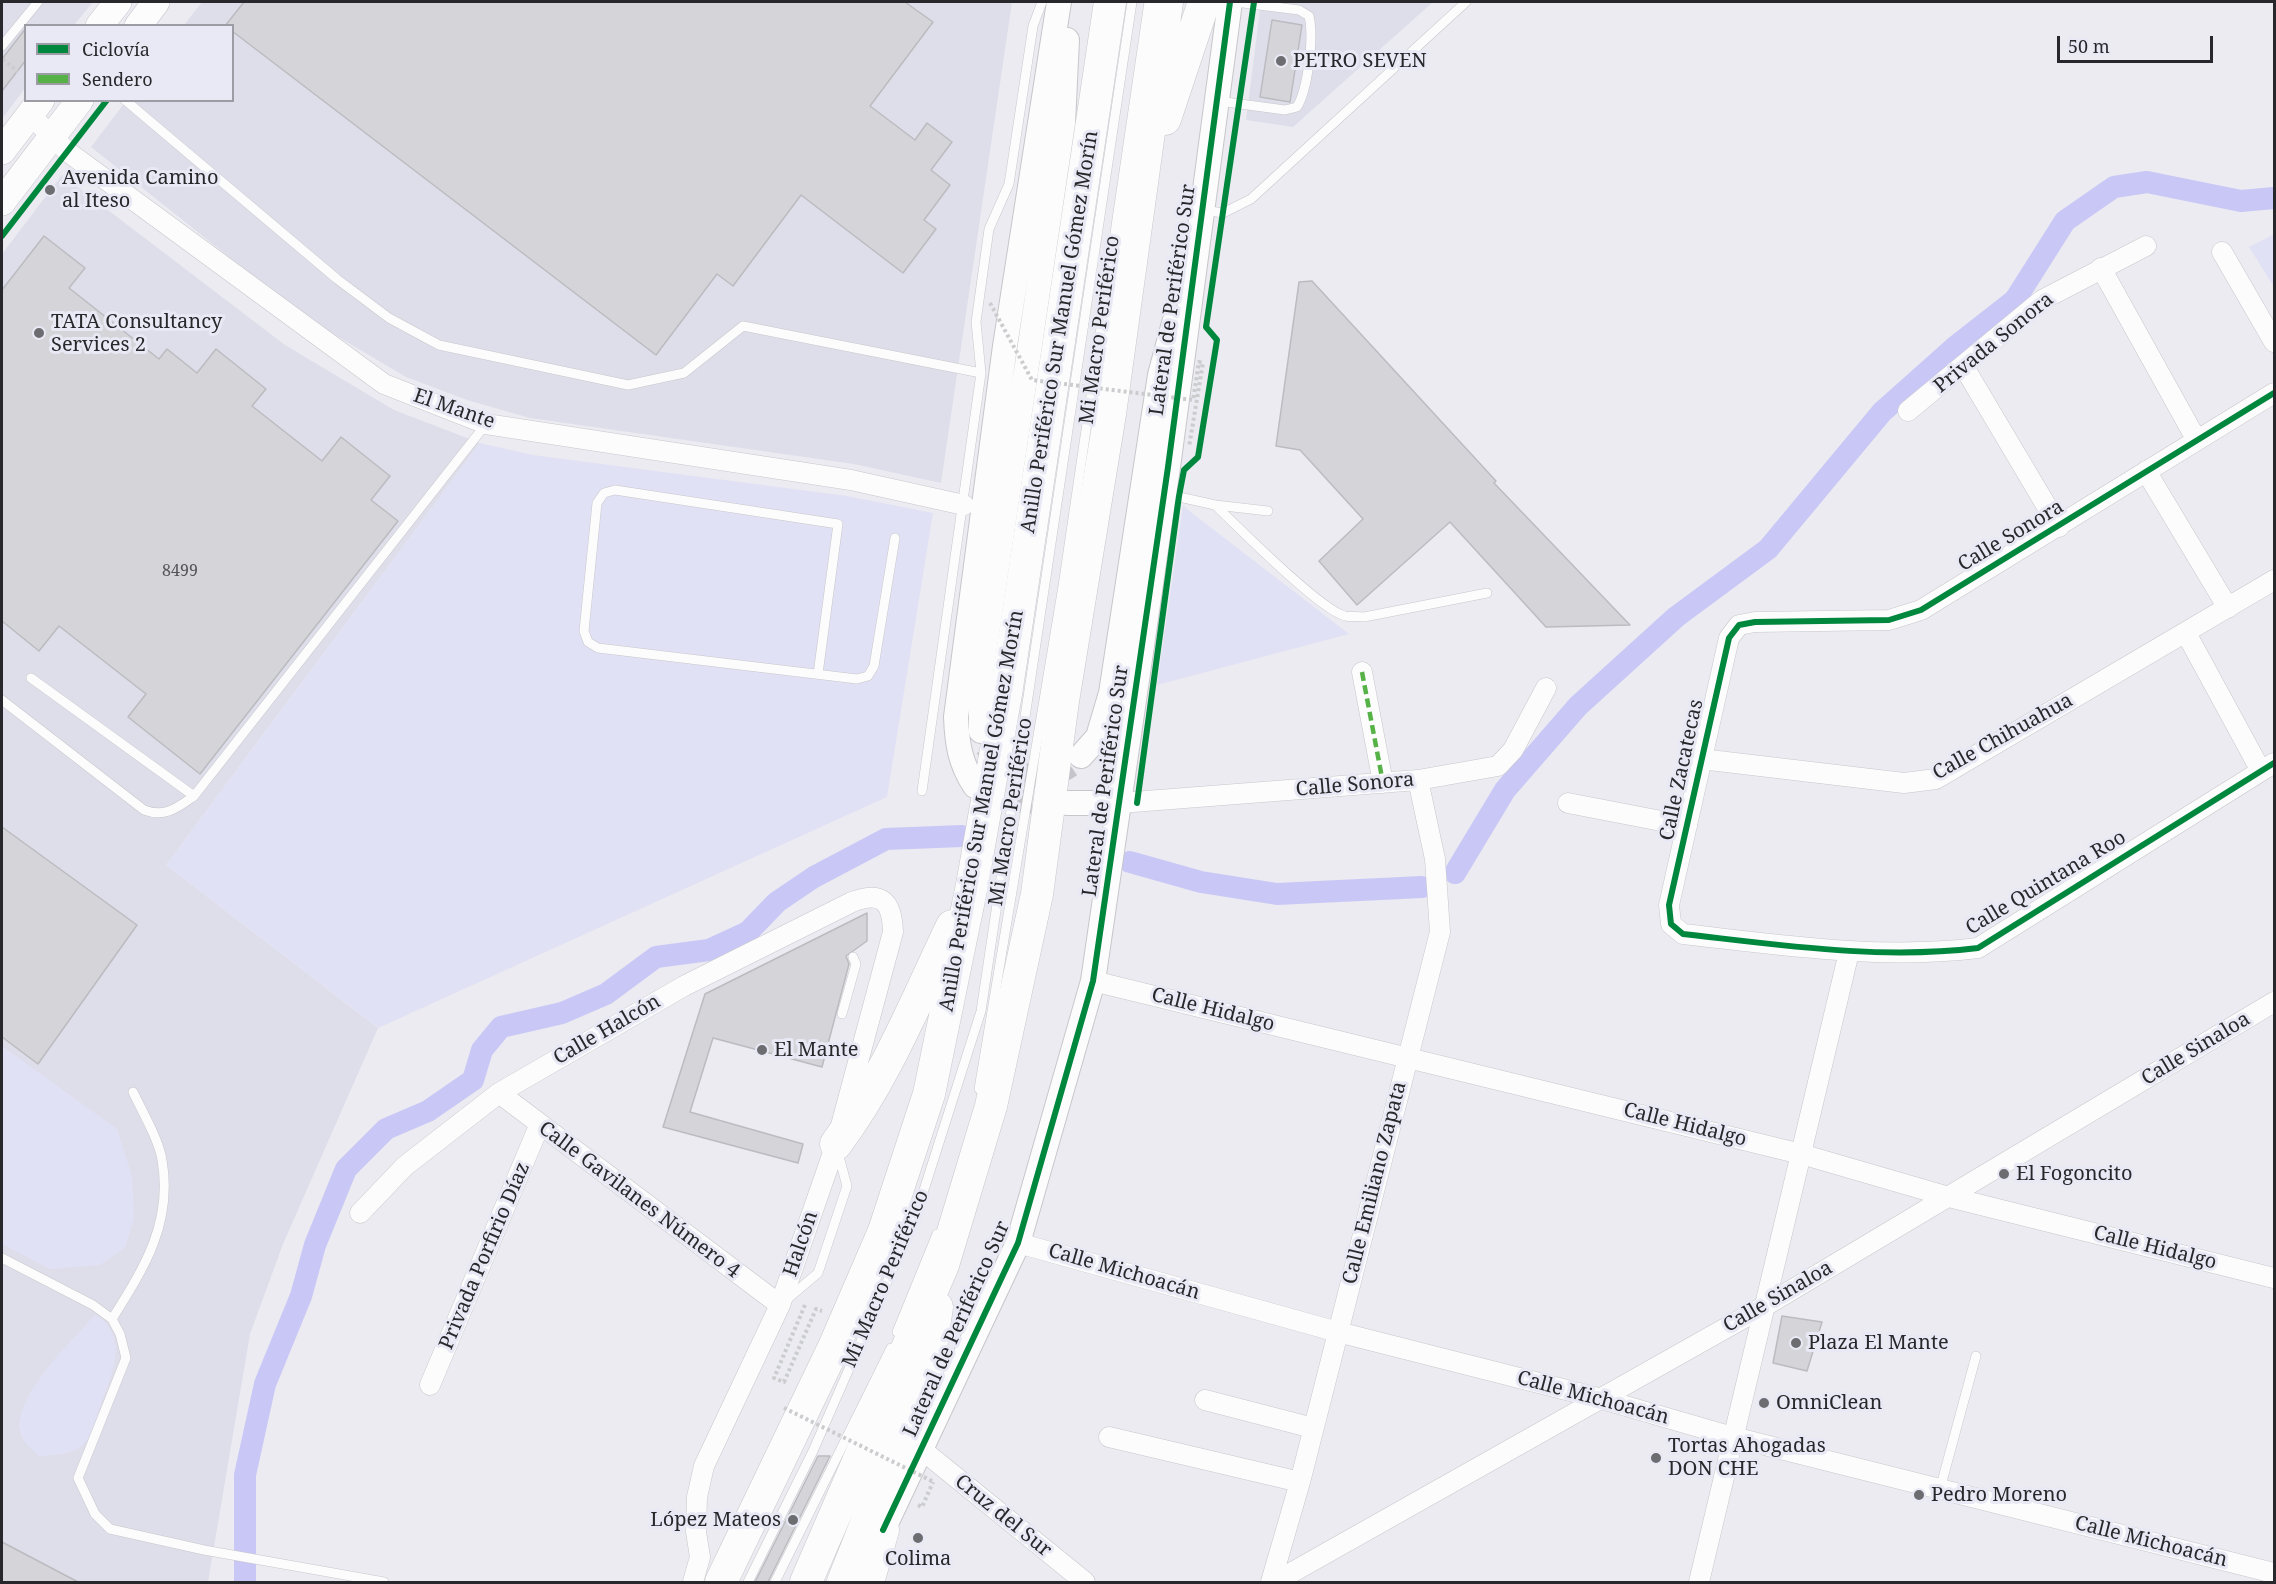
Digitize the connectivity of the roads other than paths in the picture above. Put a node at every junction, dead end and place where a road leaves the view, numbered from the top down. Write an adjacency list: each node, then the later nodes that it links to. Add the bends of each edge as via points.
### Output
1 (38, 2): 16 (lane)
2 (118, 2): 14 (main road)
3 (156, 2): 15 (main road)
4 (1042, 2): 32 (lane, via 1033,26 1009,184 989,229 976,322)
5 (1059, 2): 60 (street, via 1005,346 956,717 963,768)
6 (1068, 2): 54 (street, via 1063,123 981,674)
7 (1149, 2): 78 (lane, Mi Macro Periférico, via 1063,586)
8 (1167, 2): 23 (highway)
9 (1204, 2): 23 (highway)
10 (1230, 2): 17 (street, Lateral de Periférico Sur)
11 (1235, 2): 17 (lane, via 1299,10 1309,16 1312,27 1303,97 1297,107 1285,110)
12 (1466, 2): 25 (lane, via 1251,199 1223,213)
13 (1115, 3): 67 (highway, Anillo Periférico Sur Manuel Gómez Morín); 108 (lane, Mi Macro Periférico, via 981,1011 915,1218 813,1451)
14 (101, 24)
15 (140, 24)
16 (2, 46)
17 (1218, 100): 25 (street, Lateral de Periférico Sur)
18 (78, 102): 21 (main road)
19 (127, 102): 32 (lane, via 337,279 390,318 439,345 628,385 684,373 743,326)
20 (35, 108): 21 (street, El Mante); 22 (main road)
21 (51, 137): 24 (main road); 35 (street, El Mante, via 384,384)
22 (2, 151)
23 (1140, 194): 87 (highway, via 1037,894 991,1106)
24 (2, 201)
25 (1202, 209): 26 (street, Lateral de Periférico Sur)
26 (1199, 234): 38 (street, Lateral de Periférico Sur); 55 (street, via 1160,375 1111,693 1098,737)
27 (2146, 246): 29 (street, Privada Sonora)
28 (2222, 252): 30 (street)
29 (2101, 268): 31 (street, Privada Sonora, via 2042,300); 36 (street)
30 (2274, 342)
31 (1964, 367): 34 (street, Privada Sonora); 42 (street)
32 (981, 373): 39 (lane)
33 (2274, 393): 36 (street, Calle Sonora)
34 (1908, 411)
35 (486, 424): 39 (street, El Mante, via 851,480); 62 (lane)
36 (2196, 439): 37 (street, Calle Sonora)
37 (2146, 471): 42 (street, Calle Sonora); 46 (street)
38 (1164, 493): 40 (lane); 64 (street, Lateral de Periférico Sur)
39 (964, 505): 61 (lane)
40 (1215, 505): 41 (lane); 45 (lane, via 1255,545 1344,616 1364,617)
41 (1268, 512)
42 (2059, 527): 47 (street, Calle Sonora, via 1921,610 1889,620 1755,622)
43 (895, 538): 50 (lane, via 874,666 868,676 857,679)
44 (2274, 580): 46 (street, Calle Chihuahua)
45 (1487, 593)
46 (2228, 608): 48 (street, Calle Chihuahua)
47 (1739, 626): 56 (street, Calle Zacatecas, via 1729,638)
48 (2186, 633): 56 (street, Calle Chihuahua, via 1936,779 1904,783); 57 (street)
49 (1362, 672): 59 (street)
50 (818, 674): 50 (lane, via 598,648 588,642 584,631 597,503 604,493 615,490 838,524)
51 (31, 678): 62 (lane)
52 (1546, 688): 58 (street, Calle Sonora, via 1513,750 1498,766)
53 (2, 700): 62 (lane, via 144,810 157,814 171,812)
54 (981, 730)
55 (1081, 756)
56 (1701, 759): 66 (street, Calle Zacatecas)
57 (2268, 767): 70 (street, Calle Quintana Roo, via 1978,948)
58 (1418, 780): 59 (street, Calle Sonora); 75 (street, Calle Emiliano Zapata, via 1435,859 1440,932)
59 (1383, 783): 64 (street, Calle Sonora)
60 (975, 786)
61 (922, 791)
62 (194, 796)
63 (1066, 803): 64 (street)
64 (1120, 803): 72 (street, Lateral de Periférico Sur)
65 (1568, 803): 66 (street)
66 (1687, 826): 69 (street, Calle Zacatecas, via 1669,905)
67 (972, 885): 80 (highway, via 876,1080); 107 (highway, Anillo Periférico Sur Manuel Gómez Morín, via 929,1094 884,1231 834,1347)
68 (883, 900): 77 (street, Calle Halcón, via 869,896 852,902 684,986); 80 (street, Halcón, via 892,913 892,932)
69 (1671, 924): 70 (street, Calle Quintana Roo, via 1683,934)
70 (1849, 952): 81 (street)
71 (853, 957): 74 (lane, via 856,964)
72 (1093, 981): 75 (street, Calle Hidalgo); 85 (street, Lateral de Periférico Sur)
73 (2274, 1002): 82 (street, Calle Sinaloa)
74 (842, 1014)
75 (1407, 1056): 81 (street, Calle Hidalgo); 92 (street, Calle Emiliano Zapata)
76 (133, 1092): 91 (lane, via 162,1158 165,1208 147,1262)
77 (499, 1093): 79 (street, Calle Gavilanes Número 4); 83 (street, Calle Halcón, via 405,1166)
78 (978, 1098)
79 (539, 1126): 89 (street, Calle Gavilanes Número 4); 94 (street, Privada Porfirio Díaz)
80 (836, 1144): 89 (street, Halcón); 89 (lane, via 847,1186 818,1273)
81 (1801, 1154): 82 (street, Calle Hidalgo); 90 (street)
82 (1949, 1197): 88 (street, Calle Hidalgo); 90 (street, Calle Sinaloa)
83 (360, 1213)
84 (940, 1227): 109 (lane, Mi Macro Periférico, via 891,1347)
85 (1018, 1243): 92 (street, Calle Michoacán); 100 (street, Lateral de Periférico Sur)
86 (2, 1258): 91 (lane)
87 (944, 1265): 110 (highway); 111 (highway, via 928,1368)
88 (2274, 1278)
89 (780, 1305): 106 (street, Halcón, via 704,1466 697,1497 700,1557)
90 (1765, 1306): 95 (street, Calle Sinaloa); 99 (street)
91 (112, 1318): 105 (lane, via 126,1358 78,1478 95,1514 110,1529)
92 (1338, 1332): 95 (street, Calle Michoacán); 97 (street, Calle Emiliano Zapata)
93 (1976, 1356): 102 (lane)
94 (430, 1385)
95 (1598, 1398): 99 (street, Calle Michoacán); 116 (street, Calle Sinaloa)
96 (1205, 1400): 97 (street)
97 (1313, 1428): 101 (street, Calle Emiliano Zapata)
98 (1109, 1437): 101 (street)
99 (1733, 1437): 102 (street, Calle Michoacán); 117 (street)
100 (921, 1449): 103 (street, Lateral de Periférico Sur); 115 (street, Cruz del Sur)
101 (1300, 1482): 116 (street, Calle Emiliano Zapata)
102 (1940, 1489): 104 (street, Calle Michoacán)
103 (883, 1530): 112 (highway); 113 (highway); 114 (highway)
104 (2274, 1573)
105 (384, 1582)
106 (693, 1582)
107 (721, 1582)
108 (748, 1582)
109 (775, 1582)
110 (806, 1582)
111 (843, 1582)
112 (850, 1582)
113 (861, 1582)
114 (868, 1582)
115 (1085, 1582)
116 (1273, 1582)
117 (1699, 1582)

